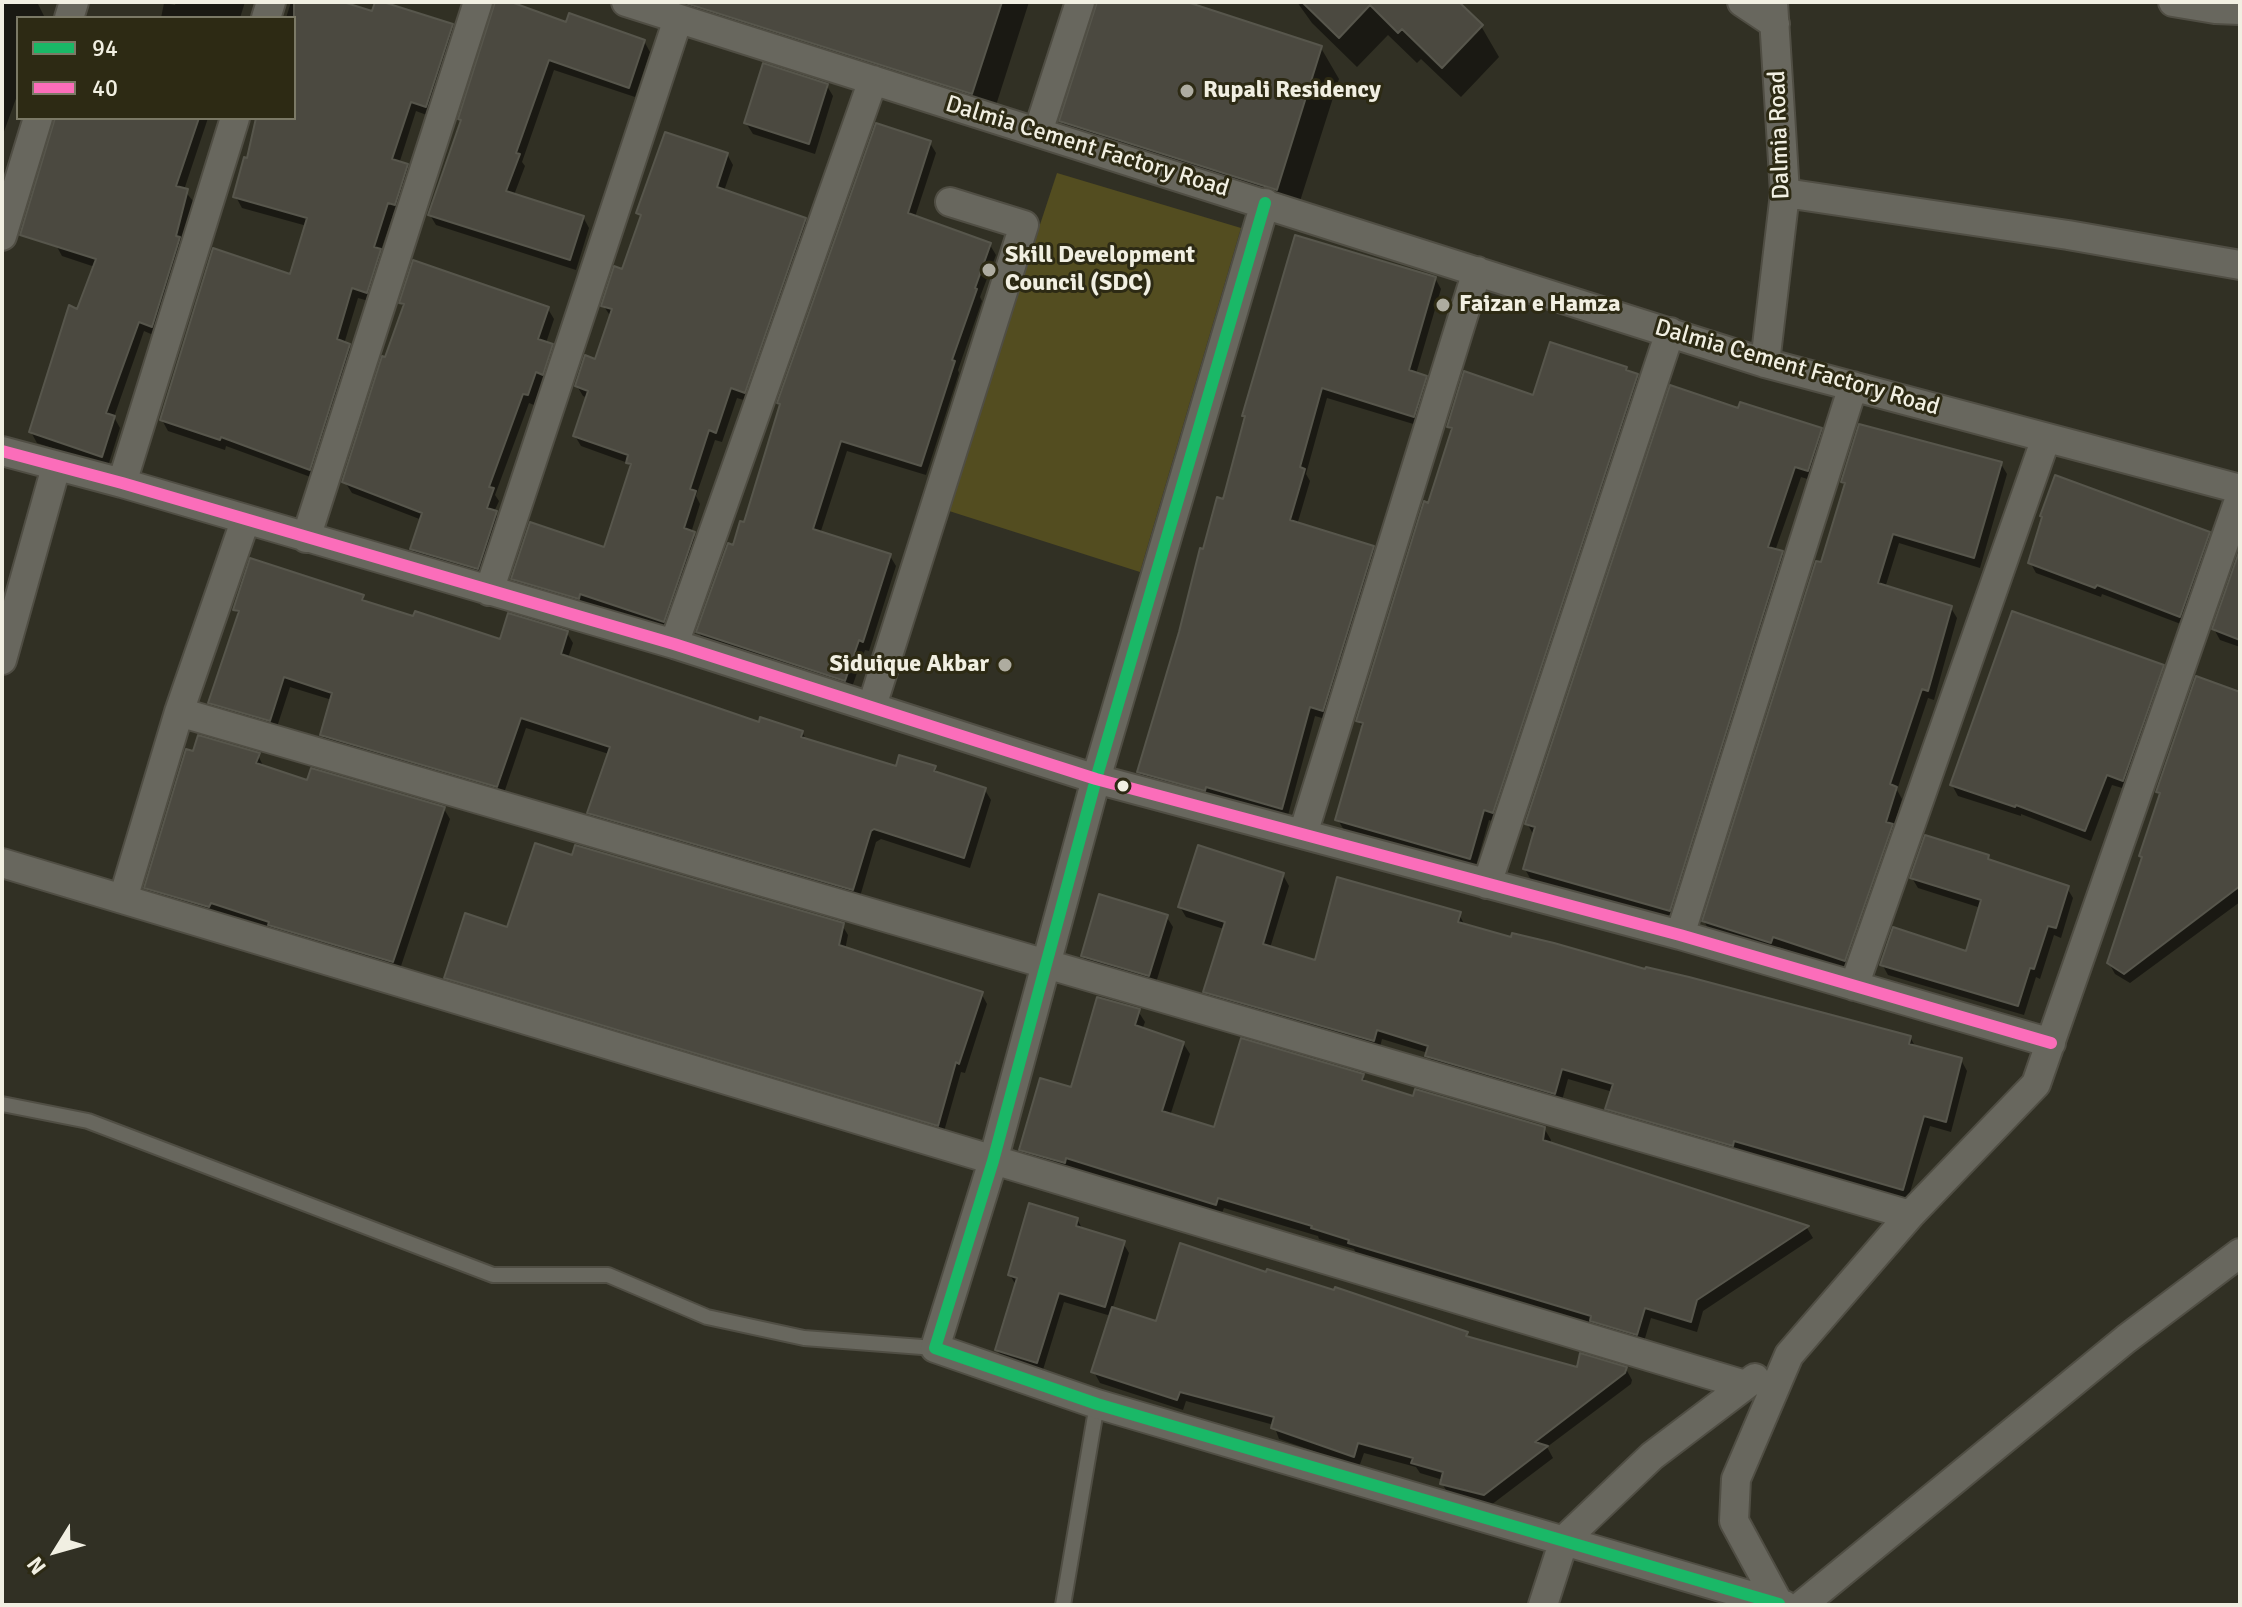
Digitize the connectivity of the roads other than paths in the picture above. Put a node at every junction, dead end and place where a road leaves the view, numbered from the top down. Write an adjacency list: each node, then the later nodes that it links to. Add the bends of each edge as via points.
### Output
1 (478, 2): 29 (street)
2 (626, 2): 8 (street, Dalmia Cement Factory Road)
3 (1080, 2): 12 (street)
4 (1742, 2): 7 (street)
5 (2173, 2): 6 (street)
6 (2240, 10)
7 (1774, 13): 13 (street, Dalmia Road)
8 (678, 19): 9 (street, Dalmia Cement Factory Road); 30 (street)
9 (873, 80): 12 (street, Dalmia Cement Factory Road); 31 (street)
10 (37, 120): 16 (street)
11 (234, 120): 25 (street)
12 (1038, 132): 15 (street, Dalmia Cement Factory Road)
13 (1785, 193): 17 (street); 20 (street, Dalmia Road)
14 (950, 202): 33 (street, via 1024,225)
15 (1265, 203): 18 (street, Dalmia Cement Factory Road); 35 (street)
16 (2, 236)
17 (2240, 265)
18 (1477, 271): 19 (street, Dalmia Cement Factory Road); 36 (street)
19 (1670, 332): 20 (street, Dalmia Cement Factory Road); 38 (street)
20 (1765, 363): 21 (street, Dalmia Cement Factory Road)
21 (1853, 386): 22 (street, Dalmia Cement Factory Road); 40 (street)
22 (2046, 438): 26 (street, Dalmia Cement Factory Road); 42 (street)
23 (2, 451): 24 (street)
24 (56, 467): 25 (street); 32 (street)
25 (122, 483): 28 (street)
26 (2240, 489)
27 (2240, 497): 43 (street)
28 (245, 521): 29 (street); 34 (street)
29 (306, 538): 30 (street)
30 (489, 591): 31 (street)
31 (674, 644): 33 (street)
32 (2, 660)
33 (872, 706): 35 (street)
34 (179, 712): 39 (street); 41 (street)
35 (1096, 779): 36 (street); 41 (street)
36 (1303, 834): 38 (street)
37 (2, 863): 39 (street)
38 (1487, 884): 40 (street)
39 (123, 899): 45 (street)
40 (1680, 935): 42 (street)
41 (1046, 965): 45 (street); 46 (street)
42 (1854, 986): 43 (street)
43 (2051, 1043): 46 (street, via 2036,1084)
44 (2, 1104): 48 (lane, via 88,1121 493,1275 608,1275 707,1317 804,1338)
45 (993, 1161): 48 (street); 50 (street)
46 (1910, 1215): 49 (street)
47 (2240, 1253): 55 (street)
48 (935, 1348): 51 (street)
49 (1789, 1355): 50 (street); 55 (street, via 1736,1479 1734,1521)
50 (1745, 1385): 52 (street, via 1652,1456)
51 (1097, 1404): 52 (street); 53 (lane)
52 (1564, 1540): 54 (street); 55 (street)
53 (1063, 1605)
54 (1543, 1605)
55 (1789, 1605)

